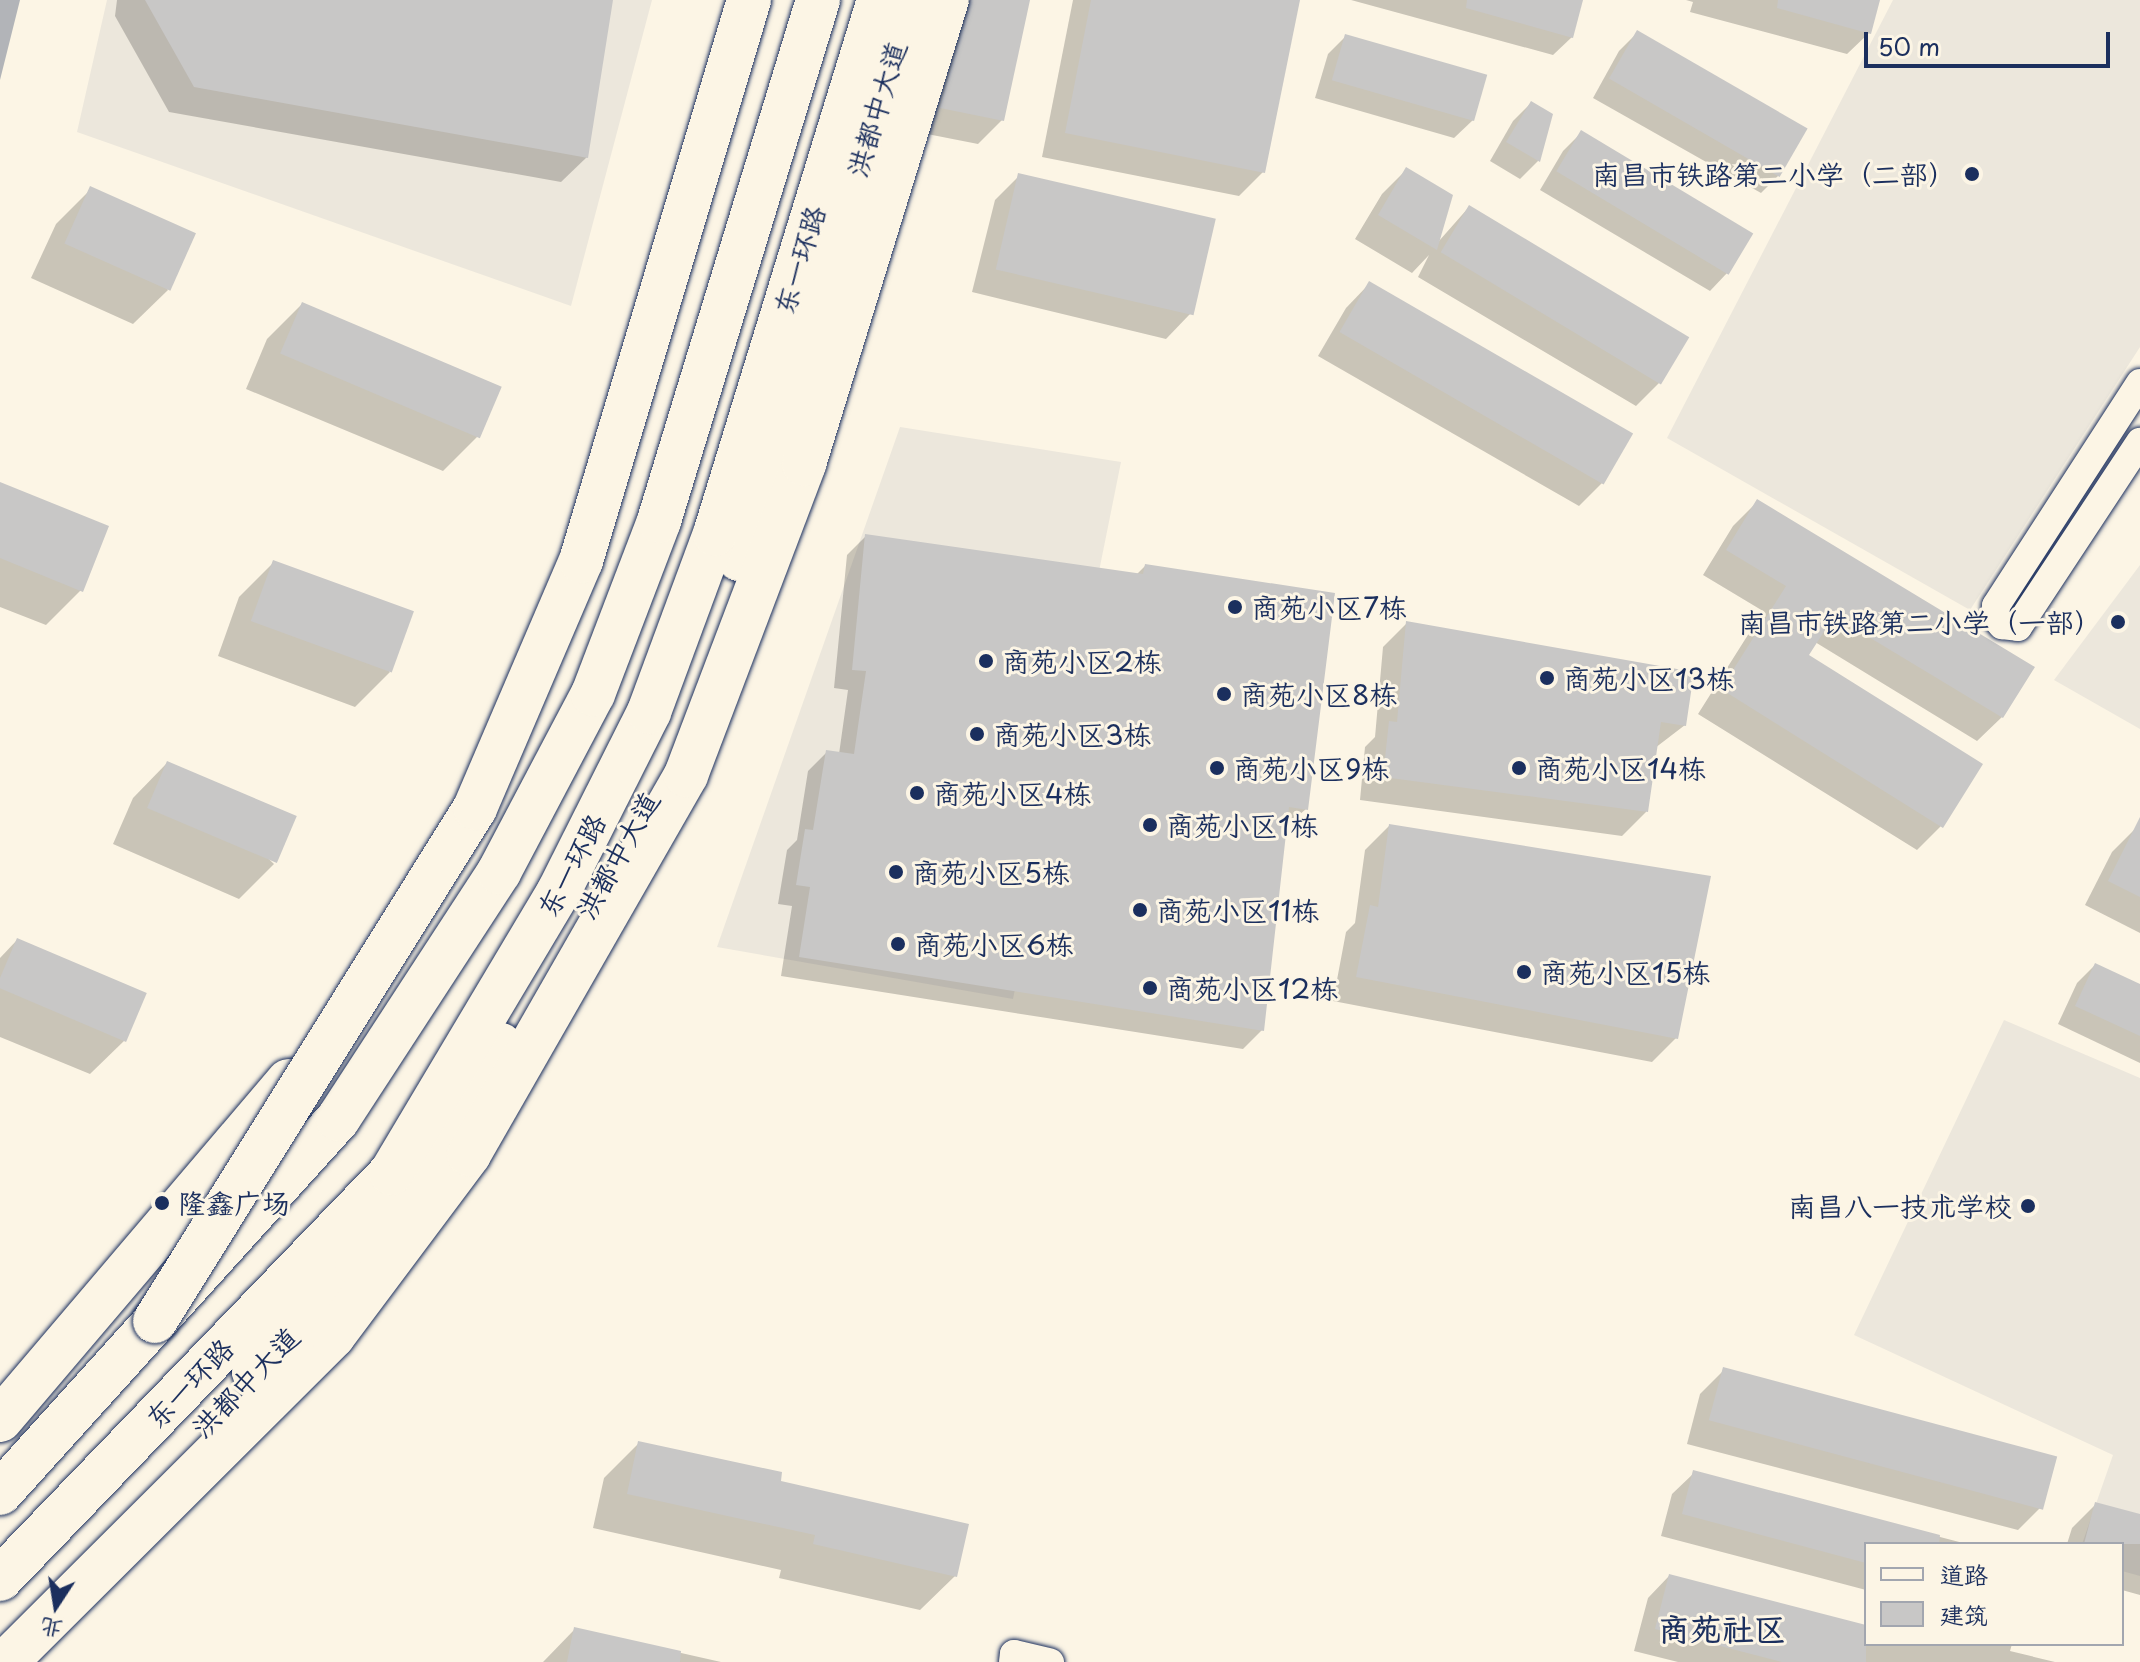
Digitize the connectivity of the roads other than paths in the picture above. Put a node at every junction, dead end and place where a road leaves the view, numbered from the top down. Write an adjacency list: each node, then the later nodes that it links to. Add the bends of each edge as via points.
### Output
1 (749, 0): 9 (main road, bridge, via 581,561 475,808)
2 (763, 0): 10 (main road, via 607,538 537,714 449,887)
3 (818, 0): 9 (main road, 东一环路, bridge, via 659,521 593,694 499,872 338,1119)
4 (879, 0): 12 (main road, 东一环路, via 715,534 649,712 558,893 391,1173)
5 (909, 0): 13 (main road, 洪都中大道, via 732,581 664,769 617,867 357,1264)
6 (947, 0): 15 (main road, via 804,464 686,775 469,1154 333,1336)
7 (2140, 383): 8 (street, via 1996,606 1995,617 2002,625 2018,627)
8 (2140, 442)
9 (155, 1321): 11 (main road, 东一环路)
10 (0, 1420)
11 (0, 1493)
12 (0, 1579)
13 (0, 1637)
14 (1014, 1658): 16 (street)
15 (6, 1662)
16 (1050, 1662)

